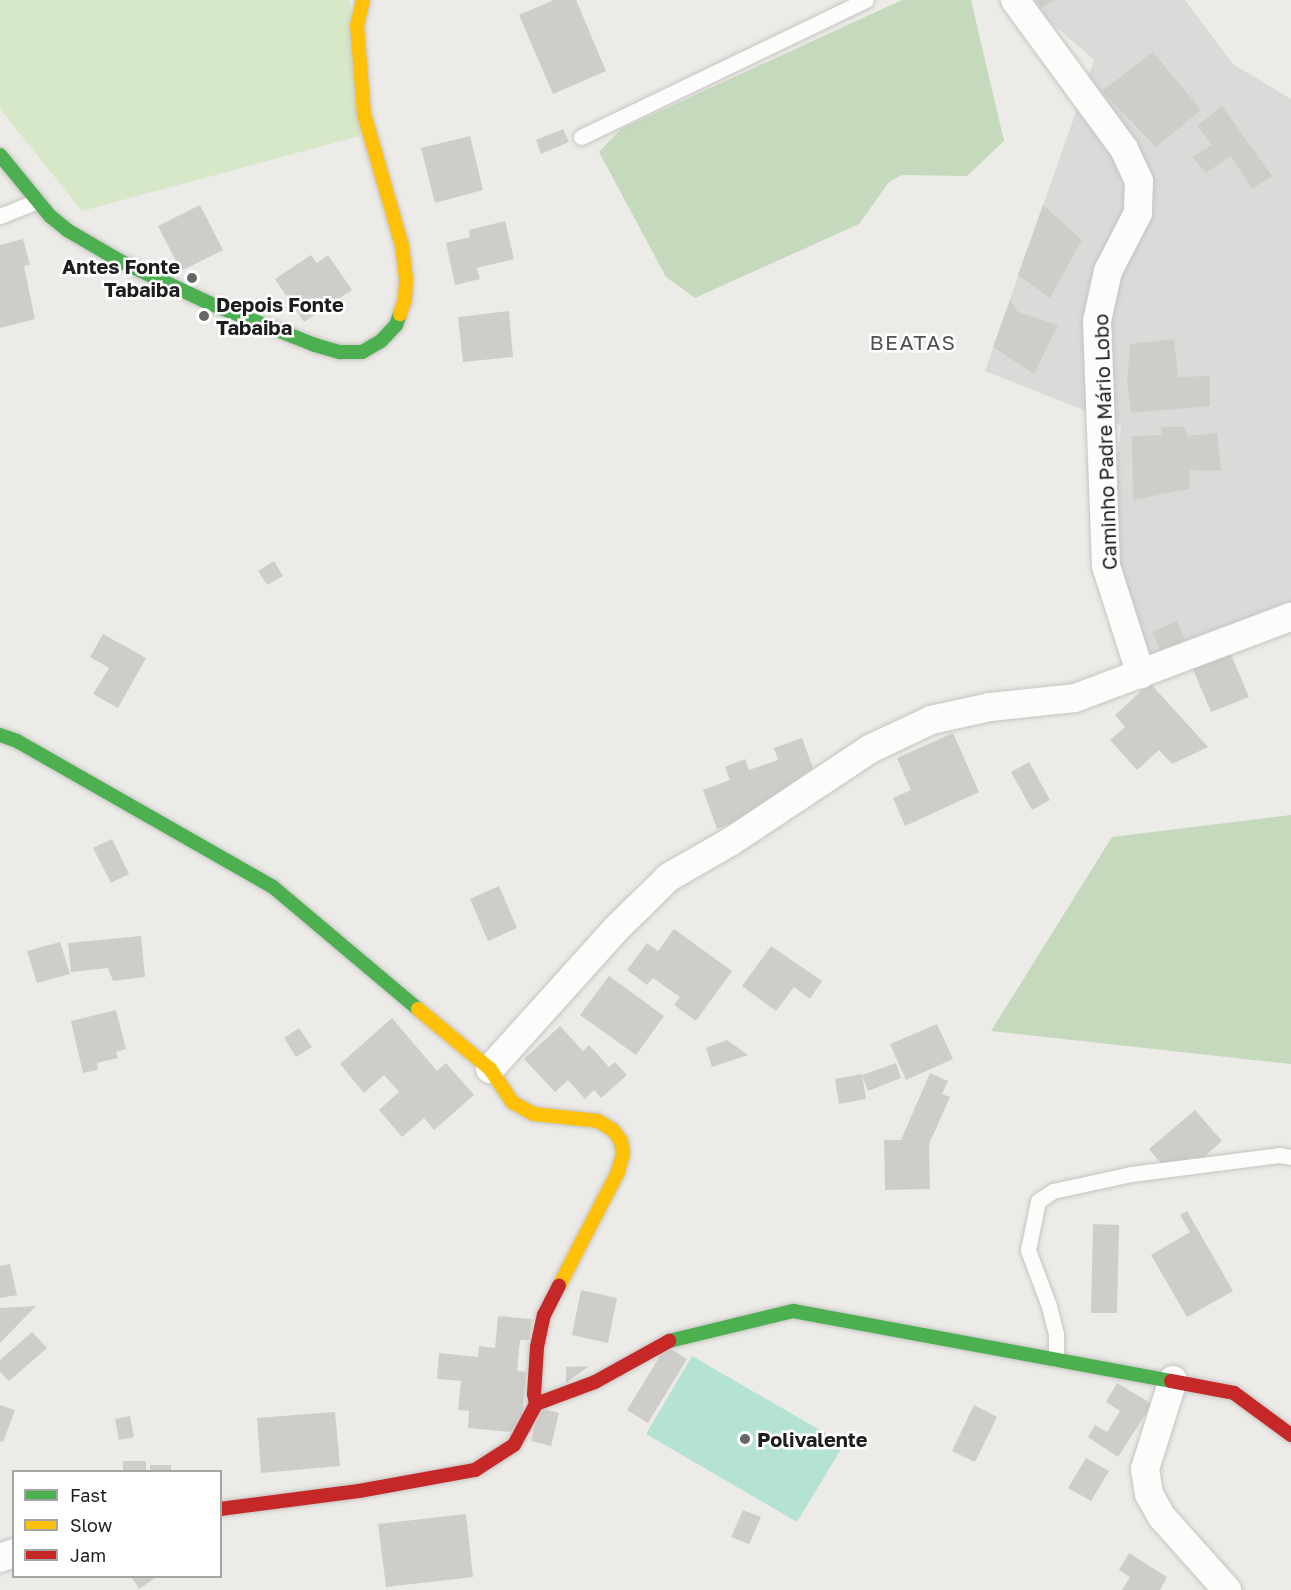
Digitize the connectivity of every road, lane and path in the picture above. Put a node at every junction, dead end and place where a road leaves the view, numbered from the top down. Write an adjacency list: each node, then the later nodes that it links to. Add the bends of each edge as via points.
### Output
1 (363, 0): 6 (street, via 357,25 364,114 402,246 406,280 405,299 396,325 381,341 362,351 340,352 209,303 122,262 67,230)
2 (866, 0): 4 (lane)
3 (1015, 0): 9 (street, Caminho Padre Mário Lobo, via 1124,149 1139,181 1138,213 1108,271 1097,321 1106,566)
4 (581, 137)
5 (0, 155): 6 (street)
6 (37, 201): 7 (lane)
7 (0, 216)
8 (1291, 617): 9 (street)
9 (1141, 675): 11 (street, via 1075,698 990,707 931,720 870,748 730,842 669,877 616,929)
10 (0, 735): 11 (street, via 17,741 273,887)
11 (490, 1069): 15 (street, via 512,1102 534,1114 598,1121 613,1130 622,1148 618,1172 544,1315 537,1347)
12 (1291, 1157): 13 (lane, via 1279,1155 1131,1174 1053,1191 1038,1201 1028,1250 1050,1306)
13 (1056, 1359): 14 (street); 15 (street, via 793,1311 664,1343 595,1382)
14 (1173, 1380): 16 (street, via 1234,1393); 18 (street, via 1145,1469 1149,1494 1162,1517)
15 (536, 1404): 17 (street, via 514,1445 475,1470 359,1491)
16 (1291, 1435)
17 (222, 1509)
18 (1227, 1590)

